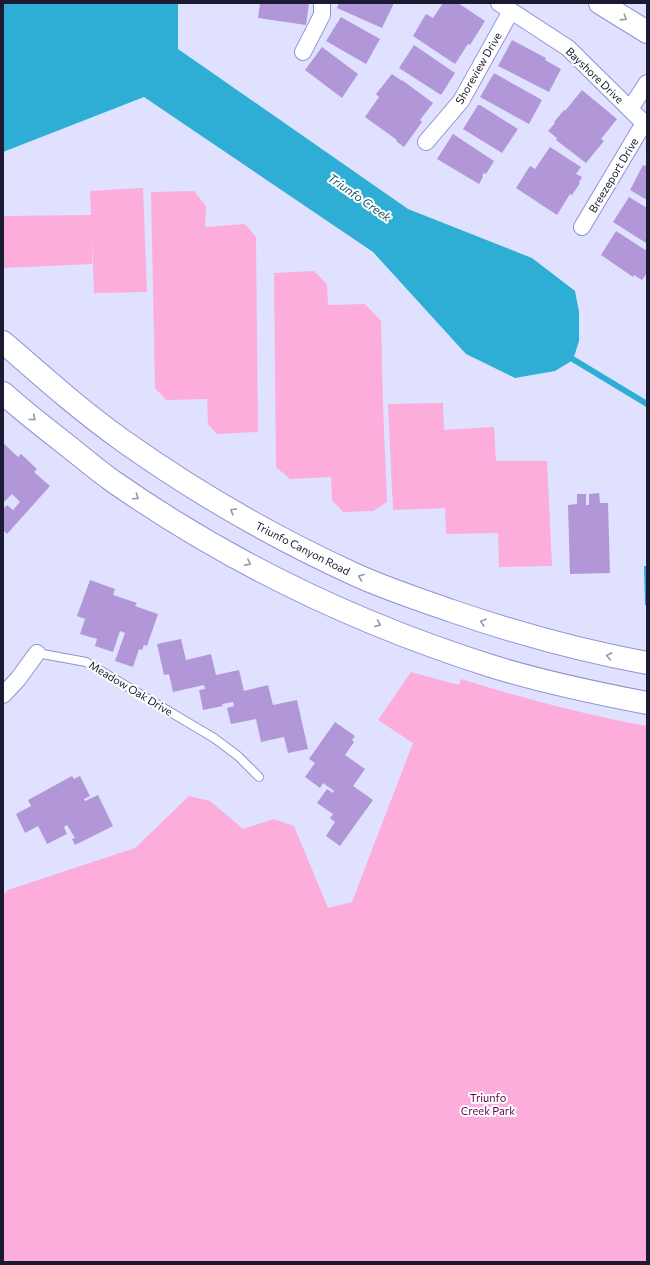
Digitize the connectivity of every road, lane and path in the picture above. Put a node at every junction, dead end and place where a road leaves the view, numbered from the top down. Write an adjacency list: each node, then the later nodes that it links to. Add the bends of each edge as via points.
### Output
1 (322, 3): 5 (street, via 322,15)
2 (600, 3): 4 (street, one-way to 4)
3 (505, 7): 7 (street, Bayshore Drive, via 568,48); 9 (street, Shoreview Drive, via 461,101)
4 (647, 32)
5 (302, 52)
6 (647, 83): 7 (street, Bayshore Drive)
7 (630, 109): 8 (street, Bayshore Drive)
8 (645, 123): 10 (street, Breezeport Drive)
9 (426, 142)
10 (582, 226)
11 (4, 344): 14 (street, Triunfo Canyon Road, one-way to 11, via 605,655 498,627 358,576 298,547 235,512 121,439)
12 (3, 393): 16 (street, one-way to 16, via 112,481 174,521 283,582 367,620 492,666 589,692)
13 (37, 653): 15 (street, Meadow Oak Drive); 17 (lane, Meadow Oak Drive, via 86,662 214,738 238,756)
14 (647, 663)
15 (3, 695)
16 (647, 703)
17 (259, 777)

